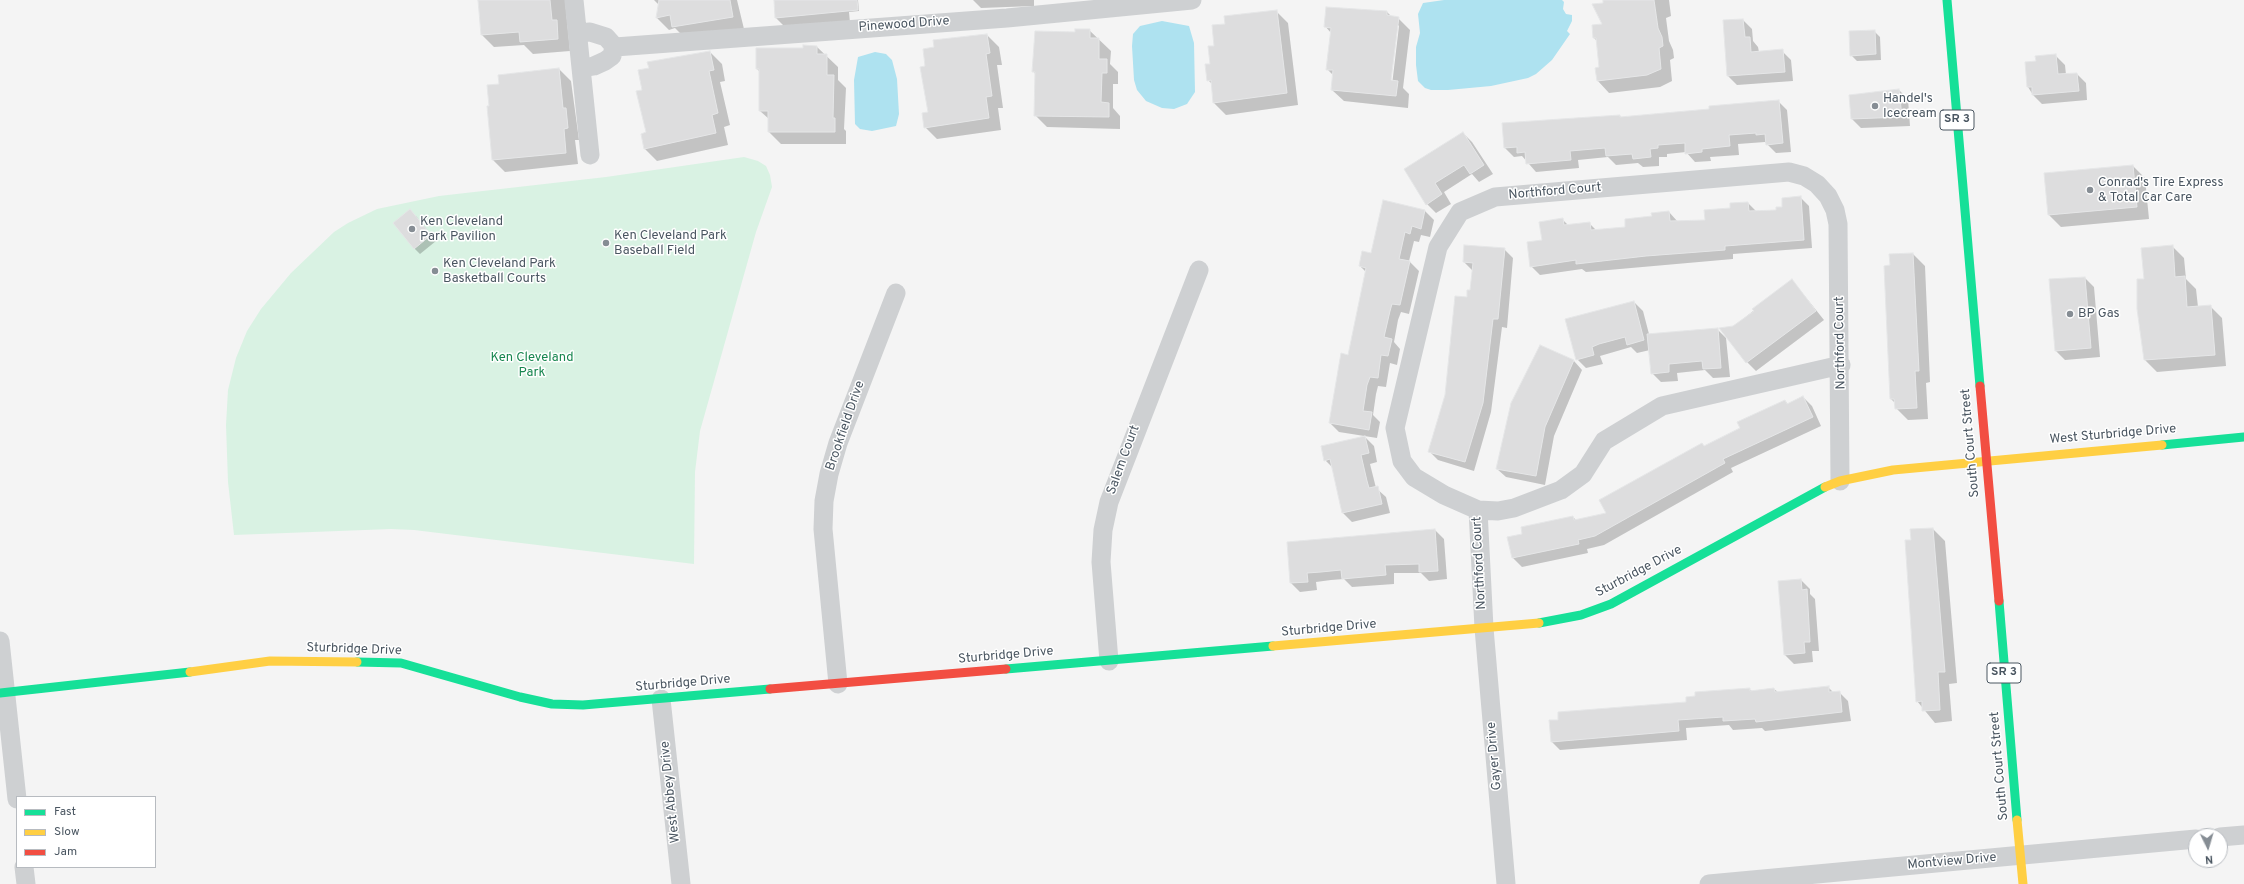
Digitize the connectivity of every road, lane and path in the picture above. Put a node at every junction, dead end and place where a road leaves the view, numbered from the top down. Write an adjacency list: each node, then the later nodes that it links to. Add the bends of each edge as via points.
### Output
1 (574, 0): 4 (street)
2 (1192, 0): 5 (street, Pinewood Drive, via 1007,18)
3 (1947, 0): 12 (street, South Court Street / SR 3)
4 (578, 33): 5 (street, via 590,32 606,37); 6 (street)
5 (615, 47): 6 (street, via 612,56 605,61)
6 (582, 68): 7 (street)
7 (590, 155)
8 (1199, 270): 17 (street, Salem Court, via 1109,502 1103,530 1101,562)
9 (896, 293): 18 (street, Brookfield Drive, via 838,443 824,501 823,529)
10 (1841, 365): 13 (street, Northford Court); 14 (street, via 1662,406 1604,440 1583,474 1561,490 1514,508 1498,511); 14 (street, Northford Court, via 1838,224 1828,196 1817,184 1804,176 1789,172 1495,197 1460,212 1438,247 1395,428 1402,461 1414,478)
11 (2244, 437): 12 (street, West Sturbridge Drive)
12 (1985, 461): 13 (street, Sturbridge Drive, via 1893,470); 25 (street, South Court Street / SR 3)
13 (1840, 481): 15 (street, Sturbridge Drive, via 1816,491 1610,604 1581,615 1550,622)
14 (1478, 510): 15 (street, Northford Court)
15 (1484, 628): 17 (street, Sturbridge Drive); 30 (street, Gayer Drive)
16 (0, 641): 19 (street)
17 (1109, 661): 18 (street, Sturbridge Drive)
18 (838, 684): 20 (street, Sturbridge Drive)
19 (3, 693): 20 (street, Sturbridge Drive, via 141,679 270,662 293,662 401,663 552,704 583,705); 21 (street)
20 (661, 699): 29 (street, West Abbey Drive)
21 (17, 796)
22 (2244, 835): 23 (street)
23 (2228, 836)
24 (2188, 840): 25 (street, Montview Drive)
25 (2021, 854): 27 (street, Montview Drive); 32 (street, South Court Street / SR 3)
26 (24, 868): 28 (street)
27 (1771, 881): 31 (street, Montview Drive)
28 (26, 884)
29 (681, 884)
30 (1506, 884)
31 (1709, 884)
32 (2023, 884)

